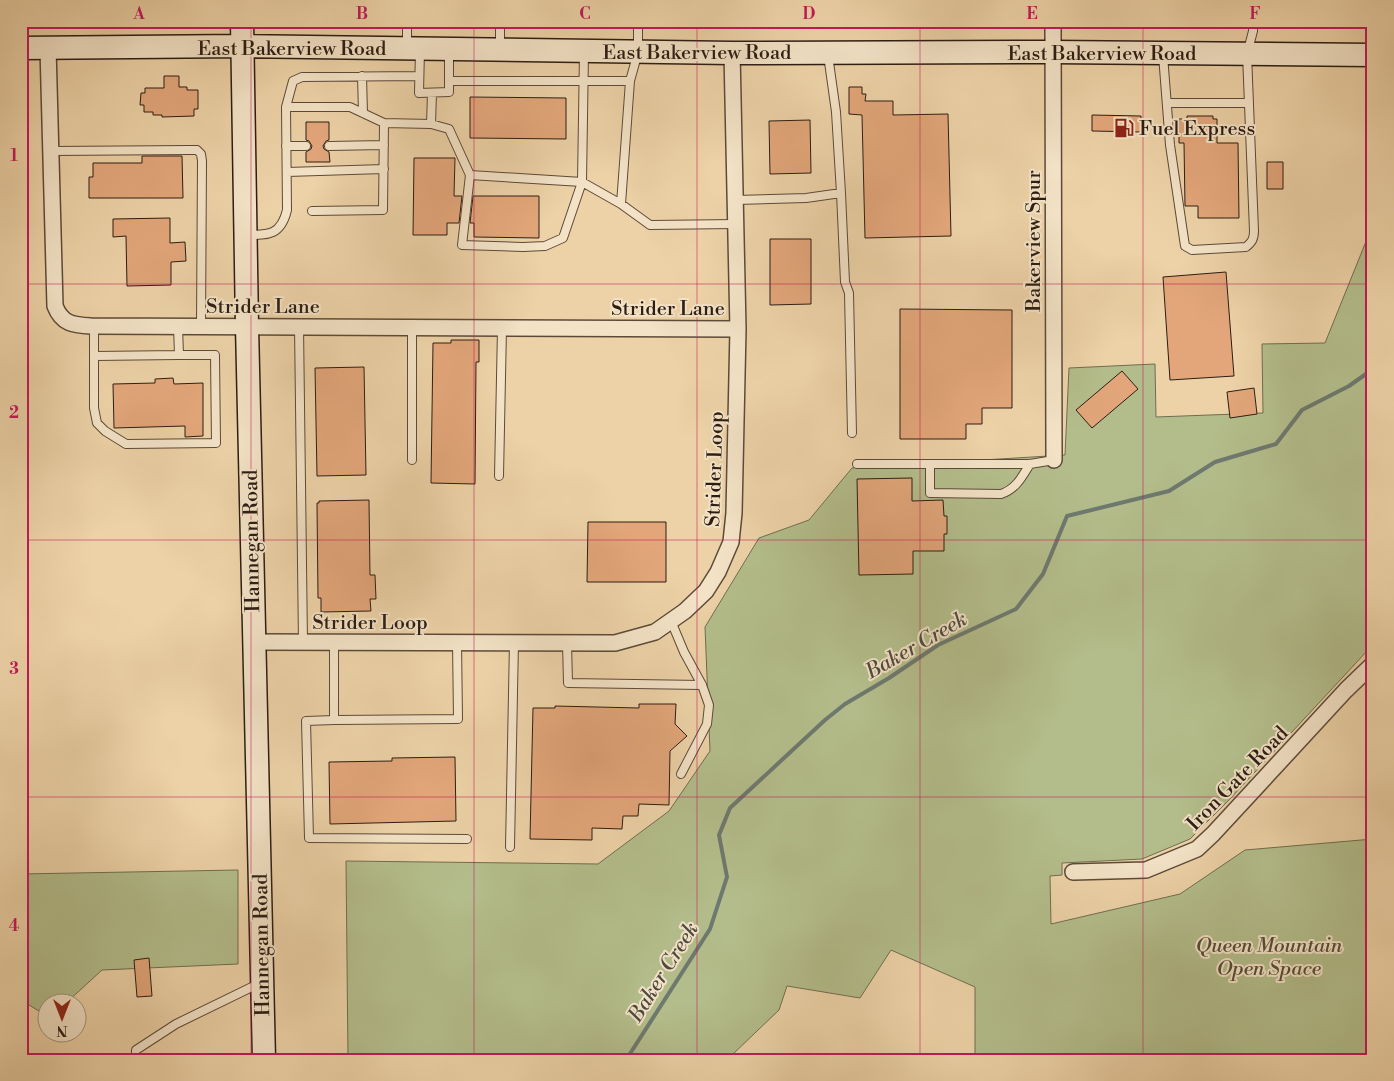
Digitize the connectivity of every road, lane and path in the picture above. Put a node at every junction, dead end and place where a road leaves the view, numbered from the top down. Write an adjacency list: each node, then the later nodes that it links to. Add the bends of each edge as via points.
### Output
1 (242, 21): 7 (main road, Hannegan Road)
2 (407, 21): 10 (lane)
3 (500, 21): 12 (lane)
4 (638, 21): 14 (lane)
5 (1053, 21): 15 (street, Bakerview Spur)
6 (1253, 21): 19 (lane)
7 (242, 46): 9 (main road, East Bakerview Road); 10 (main road, East Bakerview Road); 47 (main road, Hannegan Road)
8 (21, 48): 9 (main road, East Bakerview Road)
9 (48, 48): 37 (street, Strider Lane)
10 (413, 48): 11 (main road, East Bakerview Road); 22 (lane)
11 (449, 49): 12 (main road, East Bakerview Road); 23 (lane)
12 (500, 50): 13 (main road, East Bakerview Road)
13 (584, 51): 14 (main road, East Bakerview Road); 24 (lane)
14 (638, 52): 16 (main road, East Bakerview Road); 25 (lane)
15 (1053, 52): 17 (main road, East Bakerview Road); 18 (main road, East Bakerview Road); 60 (street, Bakerview Spur)
16 (732, 53): 17 (main road, East Bakerview Road); 43 (street, Strider Loop)
17 (827, 53): 42 (lane, via 836,112)
18 (1163, 53): 19 (main road, East Bakerview Road); 27 (lane)
19 (1247, 54): 20 (main road, East Bakerview Road); 28 (lane)
20 (1373, 55)
21 (362, 76): 22 (lane); 29 (lane, via 302,77 293,81); 30 (lane)
22 (419, 76): 26 (lane, via 419,93)
23 (449, 81): 24 (lane); 26 (lane, via 449,92)
24 (584, 81): 25 (lane); 41 (lane)
25 (630, 81): 44 (lane)
26 (432, 93): 32 (lane)
27 (1167, 103): 28 (lane); 28 (lane, via 1185,246 1192,250 1246,247 1254,238)
28 (1249, 103)
29 (286, 107): 30 (lane, via 350,107); 34 (lane)
30 (363, 113): 31 (lane)
31 (384, 123): 32 (lane); 33 (lane)
32 (432, 124): 40 (lane, via 449,129)
33 (384, 145): 36 (lane); 38 (lane)
34 (286, 146): 35 (lane); 39 (lane)
35 (306, 146)
36 (329, 146)
37 (51, 151): 48 (street, Strider Lane, via 55,306 58,315 66,321); 50 (lane, via 197,150 201,154)
38 (384, 169): 39 (lane); 45 (lane, via 383,210)
39 (286, 172): 47 (lane, via 287,210 281,225 267,235)
40 (470, 174): 41 (lane); 41 (lane, via 462,244 545,246 563,238)
41 (582, 182): 44 (lane)
42 (841, 193): 43 (lane, via 806,198); 58 (lane, via 849,293)
43 (735, 200): 46 (street, Strider Loop)
44 (621, 204): 46 (lane, via 650,225)
45 (312, 211)
46 (736, 224): 55 (street, Strider Loop)
47 (245, 235): 51 (main road, Hannegan Road)
48 (94, 326): 49 (street, Strider Lane); 57 (lane)
49 (178, 326): 50 (street, Strider Lane); 56 (lane)
50 (201, 326): 51 (street, Strider Lane)
51 (246, 326): 52 (street, Strider Lane); 66 (main road, Hannegan Road)
52 (299, 326): 53 (street, Strider Lane); 67 (lane)
53 (412, 327): 54 (street, Strider Lane); 59 (lane)
54 (502, 328): 55 (street, Strider Lane); 64 (lane)
55 (738, 329): 65 (street, Strider Loop, via 731,542 706,591)
56 (179, 354): 57 (lane); 57 (lane, via 215,355 216,443 126,444 106,431 97,423 94,408)
57 (94, 356)
58 (852, 433)
59 (412, 460)
60 (1054, 460): 63 (lane)
61 (857, 464): 62 (lane)
62 (930, 464): 63 (lane); 63 (lane, via 930,493 1001,494 1021,480)
63 (1030, 464)
64 (499, 476)
65 (671, 621): 71 (street, Strider Loop, via 655,632 615,642); 73 (lane)
66 (254, 642): 67 (street, Strider Loop); 79 (main road, Hannegan Road)
67 (303, 642): 68 (street, Strider Loop)
68 (334, 642): 69 (street, Strider Loop); 74 (lane)
69 (457, 642): 70 (street, Strider Loop); 74 (lane, via 458,719)
70 (514, 642): 71 (street, Strider Loop); 77 (lane)
71 (567, 642): 73 (lane, via 568,683)
72 (1373, 664): 78 (street, Iron Gate Road, via 1197,849 1146,870)
73 (702, 685): 75 (lane, via 709,705 707,724)
74 (334, 720): 76 (lane, via 306,721 309,838)
75 (681, 774)
76 (467, 839)
77 (510, 847)
78 (1073, 872)
79 (262, 982): 80 (lane, via 176,1024 136,1050); 81 (main road, Hannegan Road)
80 (136, 1060)
81 (264, 1060)

